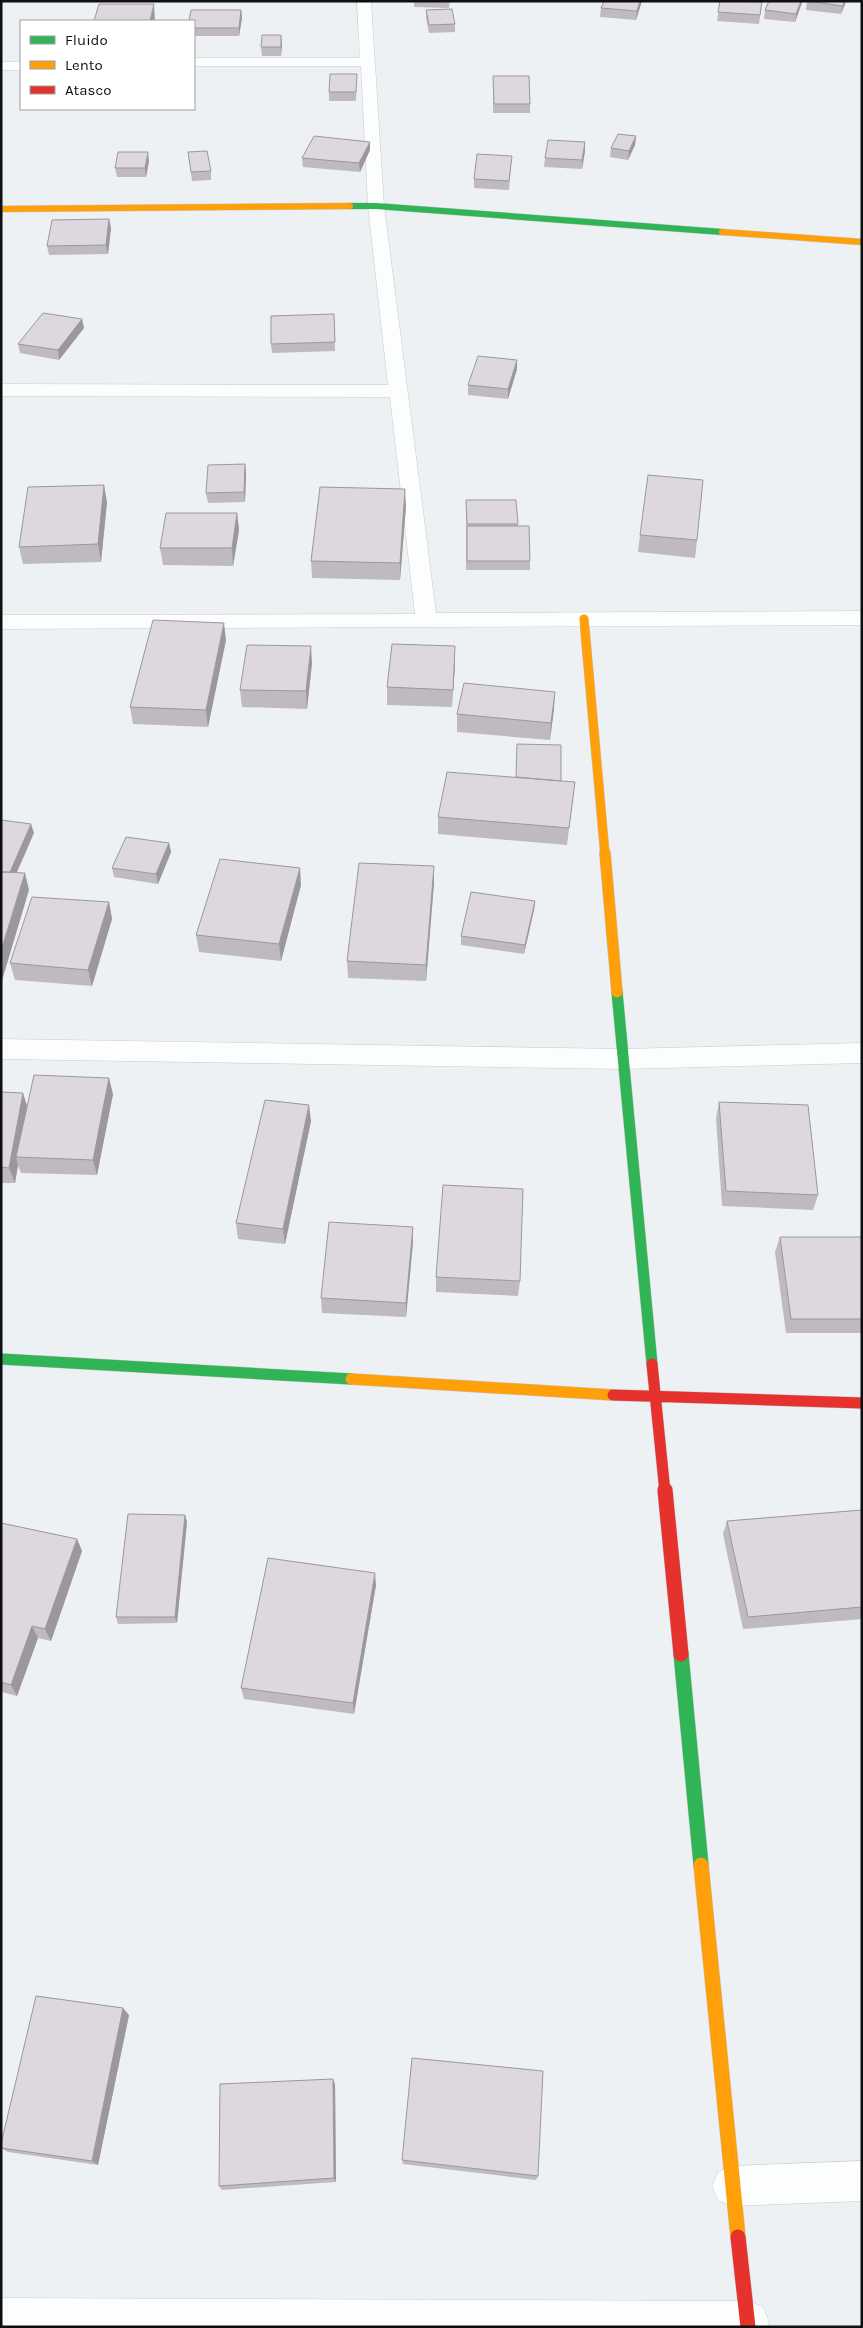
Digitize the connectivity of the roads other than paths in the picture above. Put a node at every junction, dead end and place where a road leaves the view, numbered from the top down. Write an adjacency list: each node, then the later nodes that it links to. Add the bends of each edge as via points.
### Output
1 (364, 1): 3 (street)
2 (195, 62): 3 (street)
3 (368, 62): 6 (street)
4 (1, 66): 5 (street)
5 (20, 66)
6 (376, 206): 7 (street); 8 (street); 10 (street)
7 (1, 209)
8 (862, 242)
9 (1, 390): 10 (street)
10 (398, 391): 12 (street)
11 (862, 618): 13 (street)
12 (426, 620): 13 (street); 14 (street)
13 (584, 620): 17 (street)
14 (1, 622)
15 (1, 1049): 17 (street)
16 (862, 1052): 17 (street)
17 (623, 1059): 19 (street)
18 (1, 1359): 19 (street)
19 (656, 1397): 20 (street); 22 (street)
20 (862, 1402)
21 (862, 2181): 22 (street)
22 (732, 2186): 24 (street)
23 (1, 2319): 24 (street)
24 (748, 2324)

